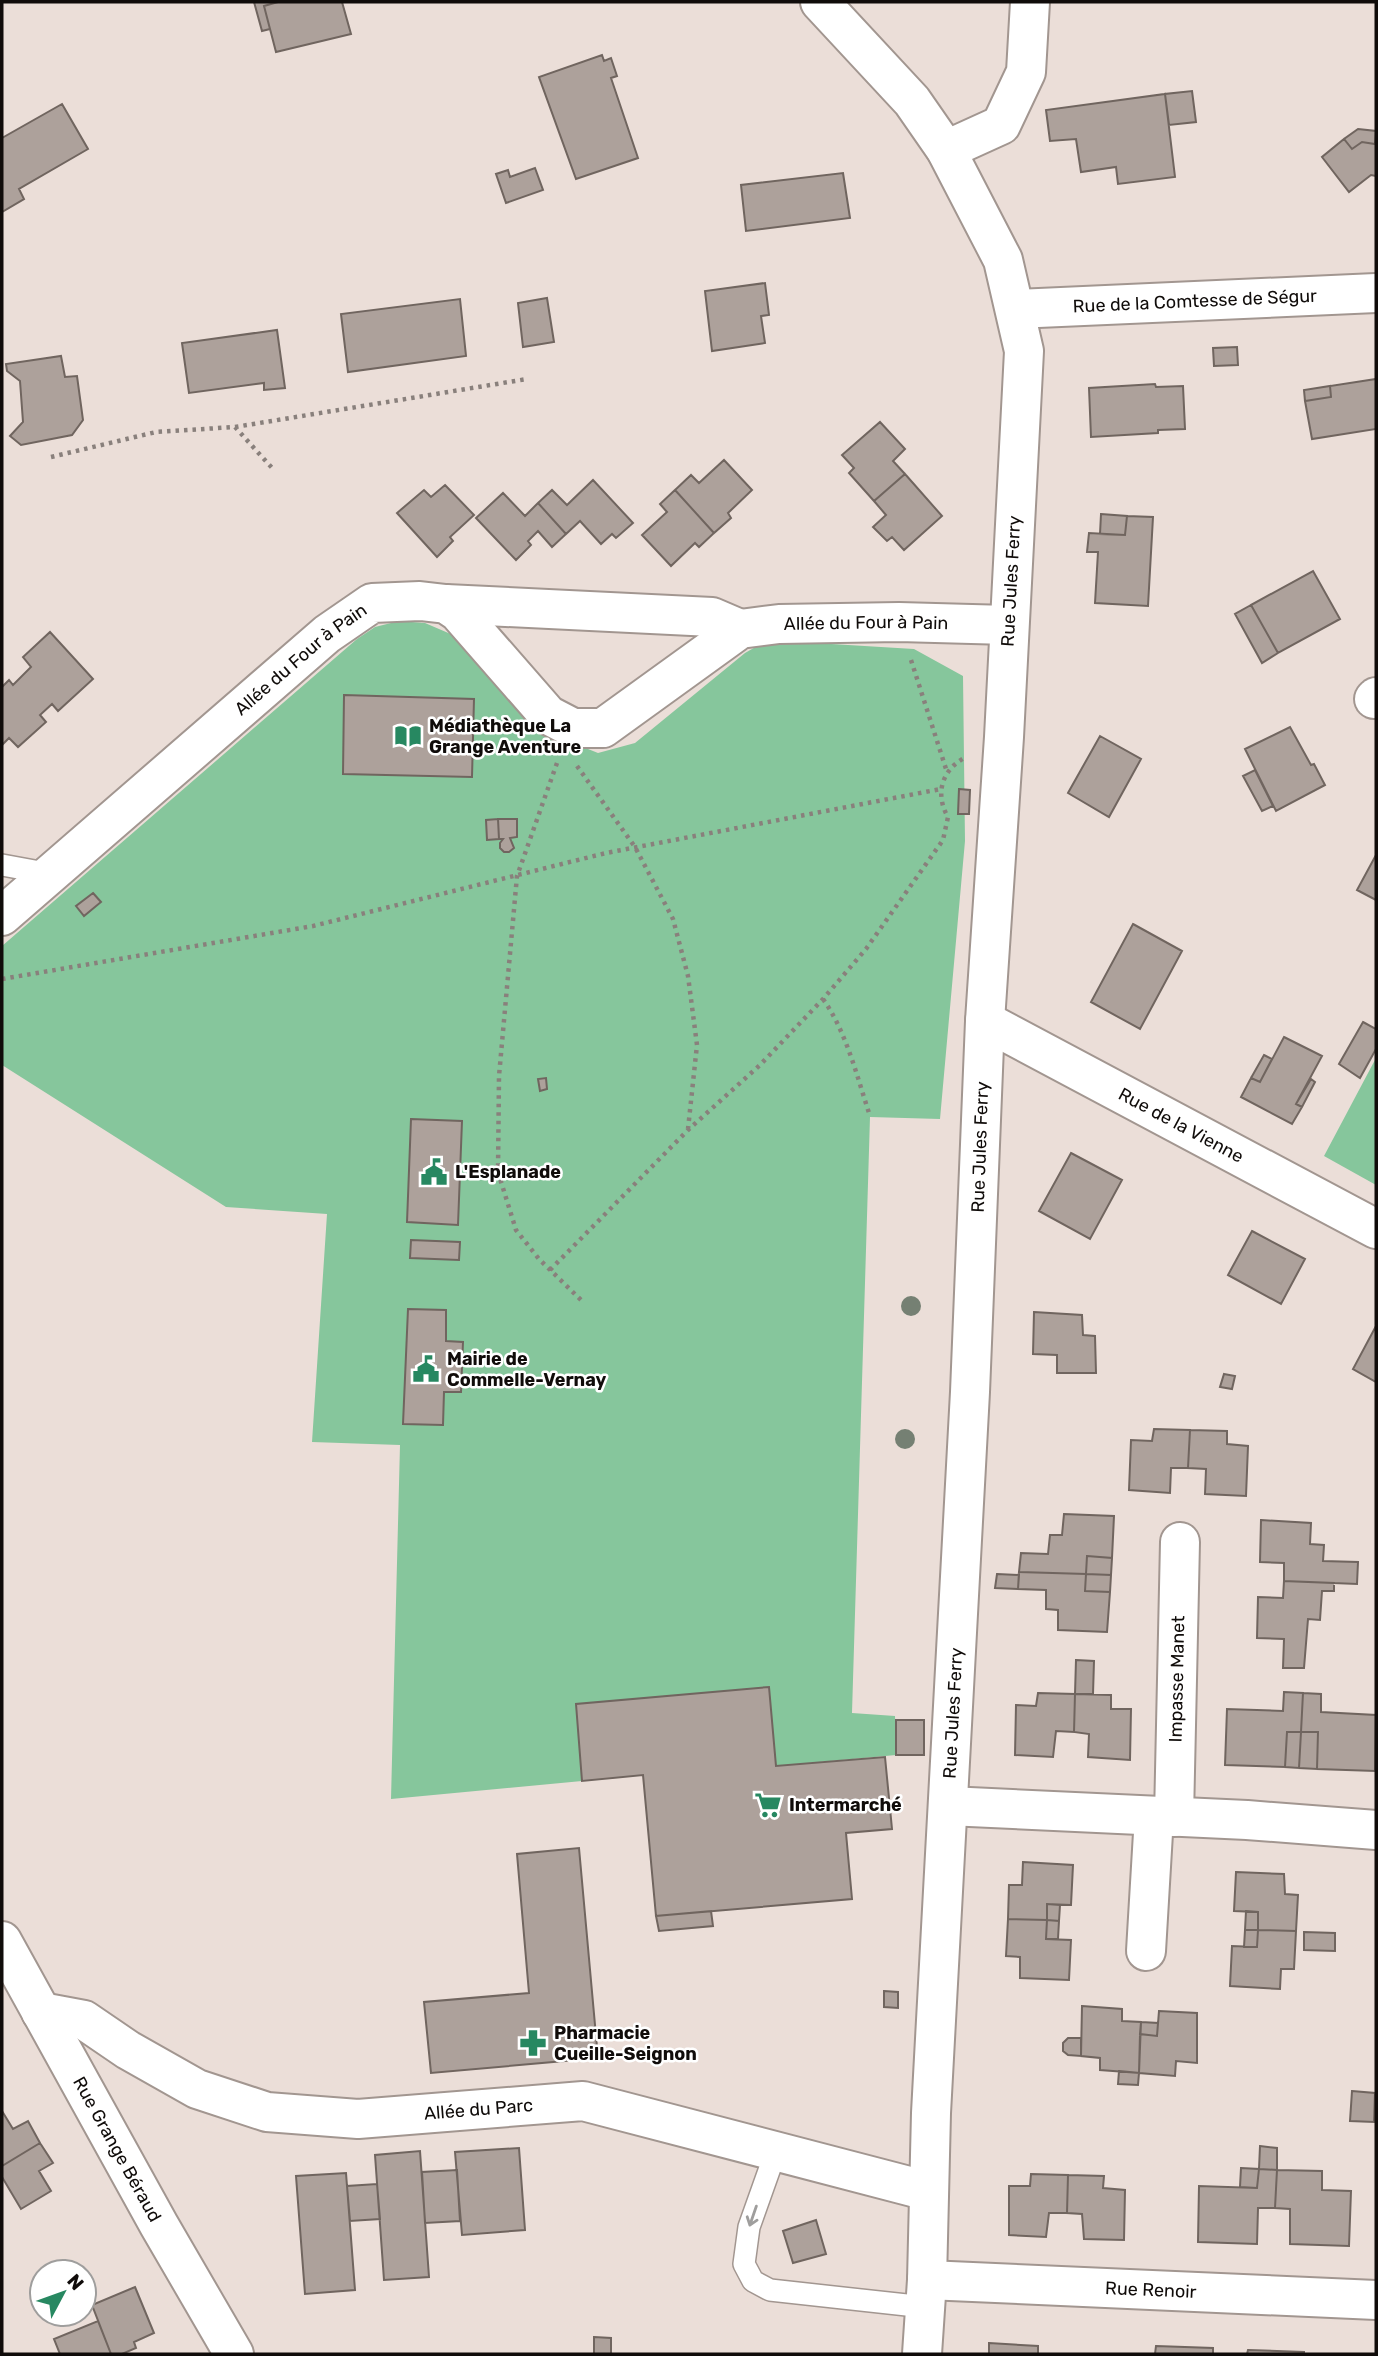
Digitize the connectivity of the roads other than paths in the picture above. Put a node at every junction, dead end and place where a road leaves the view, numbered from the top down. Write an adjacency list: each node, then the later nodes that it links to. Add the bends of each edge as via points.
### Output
1 (820, 2): 3 (street, Rue Jules Ferry, via 912,101)
2 (1030, 2): 3 (street, via 1026,72 1001,125)
3 (946, 150): 5 (street, Rue Jules Ferry, via 1003,260)
4 (1376, 293): 5 (street, Rue de la Comtesse de Ségur)
5 (1015, 309): 7 (street, Rue Jules Ferry, via 1024,351)
6 (446, 604): 8 (street, via 712,617); 8 (street, Allée du Four à Pain, via 548,715 573,728 603,728); 10 (street, Allée du Four à Pain, via 372,603 327,634)
7 (1008, 625): 8 (street, Allée du Four à Pain, via 899,622); 12 (street, Rue Jules Ferry)
8 (740, 629)
9 (2, 865): 10 (lane)
10 (51, 874): 11 (street, Allée du Four à Pain)
11 (2, 916)
12 (985, 1021): 13 (street, Rue de la Vienne); 15 (street, Rue Jules Ferry)
13 (1376, 1229)
14 (1180, 1542): 16 (street, Impasse Manet)
15 (948, 1806): 16 (street); 22 (street, Rue Jules Ferry)
16 (1164, 1816): 17 (street); 19 (street, Impasse Manet)
17 (1376, 1830)
18 (2, 1941): 20 (street, Rue Grange Béraud)
19 (1146, 1951)
20 (41, 2012): 21 (street, Allée du Parc, via 84,2020 197,2089 267,2112 358,2119 583,2101); 25 (street, Rue Grange Béraud)
21 (776, 2151): 22 (street, Allée du Parc); 23 (lane, one-way to 23, via 750,2227 744,2264 753,2280 770,2290)
22 (928, 2191): 23 (street, Rue Jules Ferry)
23 (926, 2294): 24 (street, Rue Renoir); 26 (street, Rue Jules Ferry)
24 (1376, 2300)
25 (234, 2354)
26 (922, 2354)

